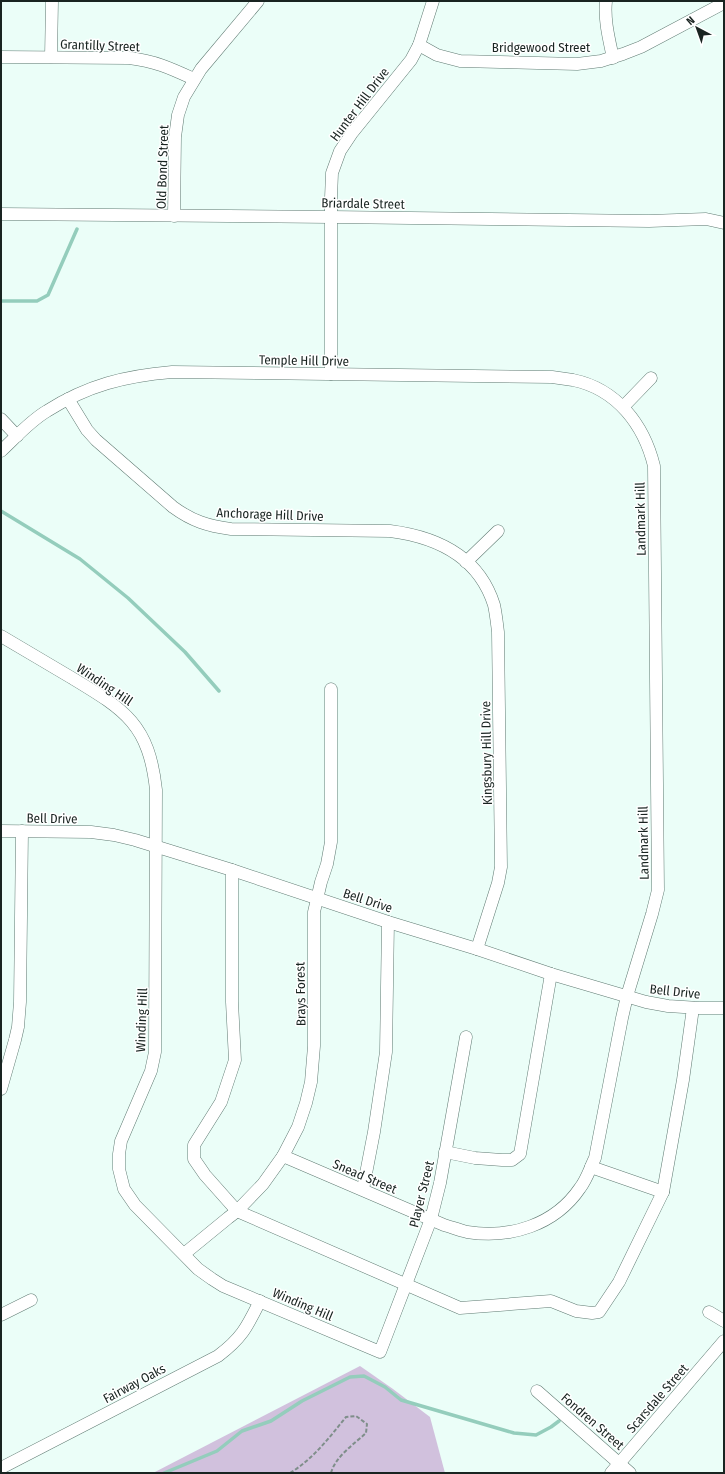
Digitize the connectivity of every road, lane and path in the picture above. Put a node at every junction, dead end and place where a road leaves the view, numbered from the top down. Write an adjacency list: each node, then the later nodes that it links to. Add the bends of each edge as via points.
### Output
1 (52, 1): 8 (street)
2 (258, 1): 10 (street, Old Bond Street)
3 (433, 1): 6 (street, Hunter Hill Drive)
4 (606, 1): 9 (street, via 607,26)
5 (724, 3): 9 (street, Bridgewood Street, via 641,47)
6 (419, 45): 9 (street, Bridgewood Street, via 437,55 460,61 577,64); 13 (street, Hunter Hill Drive, via 411,60 340,151 332,174)
7 (1, 57): 8 (street, Grantilly Street)
8 (51, 57): 10 (street, Grantilly Street, via 146,60 168,66)
9 (613, 58)
10 (194, 79): 12 (street, Old Bond Street, via 178,115 175,137)
11 (1, 214): 12 (street, Briardale Street)
12 (174, 216): 13 (street, Briardale Street)
13 (331, 217): 14 (street, Briardale Street, via 649,221 706,219); 15 (street, Hunter Hill Drive)
14 (724, 223)
15 (331, 374): 17 (street, Temple Hill Drive, via 144,374 112,381); 18 (street, Temple Hill Drive, via 552,377 575,380 596,388)
16 (651, 378): 18 (street)
17 (68, 399): 20 (street, Temple Hill Drive, via 46,411); 23 (street, Anchorage Hill Drive, via 96,440 187,517 211,526 231,529 407,533 451,550)
18 (623, 407): 34 (street, Landmark Hill, via 643,434 654,466 658,874 658,890 652,914)
19 (1, 419): 20 (street)
20 (17, 436): 21 (street, Temple Hill Drive)
21 (1, 451)
22 (498, 531): 23 (street)
23 (466, 562): 32 (street, Kingsbury Hill Drive, via 490,595 498,632 501,866)
24 (1, 636): 28 (street, Winding Hill, via 104,698 121,710 136,727 147,747 154,768)
25 (331, 689): 30 (street, Brays Forest, via 331,842)
26 (22, 831): 27 (street, Bell Drive); 28 (street, Bell Drive, via 91,832 114,835); 38 (street, via 18,1027)
27 (1, 832)
28 (157, 847): 29 (street, Bell Drive); 47 (street, Winding Hill, via 155,1052 151,1071 121,1141 119,1169 124,1189 135,1205)
29 (232, 870): 30 (street, Bell Drive); 44 (street, via 232,1002 235,1060 221,1102 194,1145 194,1159)
30 (317, 898): 31 (street, Bell Drive); 40 (street, Brays Forest, via 313,931 314,1046 311,1082 298,1127)
31 (388, 922): 32 (street, Bell Drive); 42 (street, via 386,1052)
32 (477, 949): 33 (street, Bell Drive)
33 (551, 974): 34 (street, Bell Drive); 39 (street, via 520,1154 512,1160 502,1160)
34 (627, 996): 35 (street, Bell Drive, via 668,1006); 41 (street, Landmark Hill)
35 (693, 1008): 36 (street, Bell Drive); 43 (street)
36 (724, 1008)
37 (466, 1037): 39 (street, Player Street)
38 (1, 1089)
39 (445, 1152): 45 (street, Player Street)
40 (283, 1156): 42 (street, Snead Street); 44 (street, Brays Forest, via 263,1184)
41 (591, 1167): 43 (street); 46 (street, Landmark Hill, via 580,1188 557,1213 528,1228)
42 (362, 1190): 45 (street, Snead Street)
43 (663, 1192): 48 (street, via 619,1282 599,1312 576,1311 550,1301 460,1308)
44 (237, 1211): 47 (street, Brays Forest); 48 (street)
45 (431, 1219): 46 (street, Snead Street, via 467,1232); 48 (street, Player Street)
46 (506, 1232)
47 (184, 1254): 50 (street, Winding Hill, via 198,1269 223,1286)
48 (406, 1284): 55 (street, Player Street)
49 (31, 1300): 52 (street)
50 (260, 1301): 55 (street, Winding Hill); 58 (street, Fairway Oaks, via 242,1335 218,1356)
51 (709, 1312): 53 (street)
52 (1, 1316)
53 (724, 1321)
54 (724, 1341): 57 (street, Scarsdale Street)
55 (380, 1352)
56 (537, 1391): 57 (street, Fondren Street)
57 (620, 1463): 61 (street, Scarsdale Street); 62 (street, Fondren Street)
58 (1, 1468)
59 (290, 1473): 60 (path, via 322,1447 346,1418 356,1416 362,1419 367,1424 366,1433 332,1467)
60 (331, 1473)
61 (611, 1473)
62 (630, 1473)

